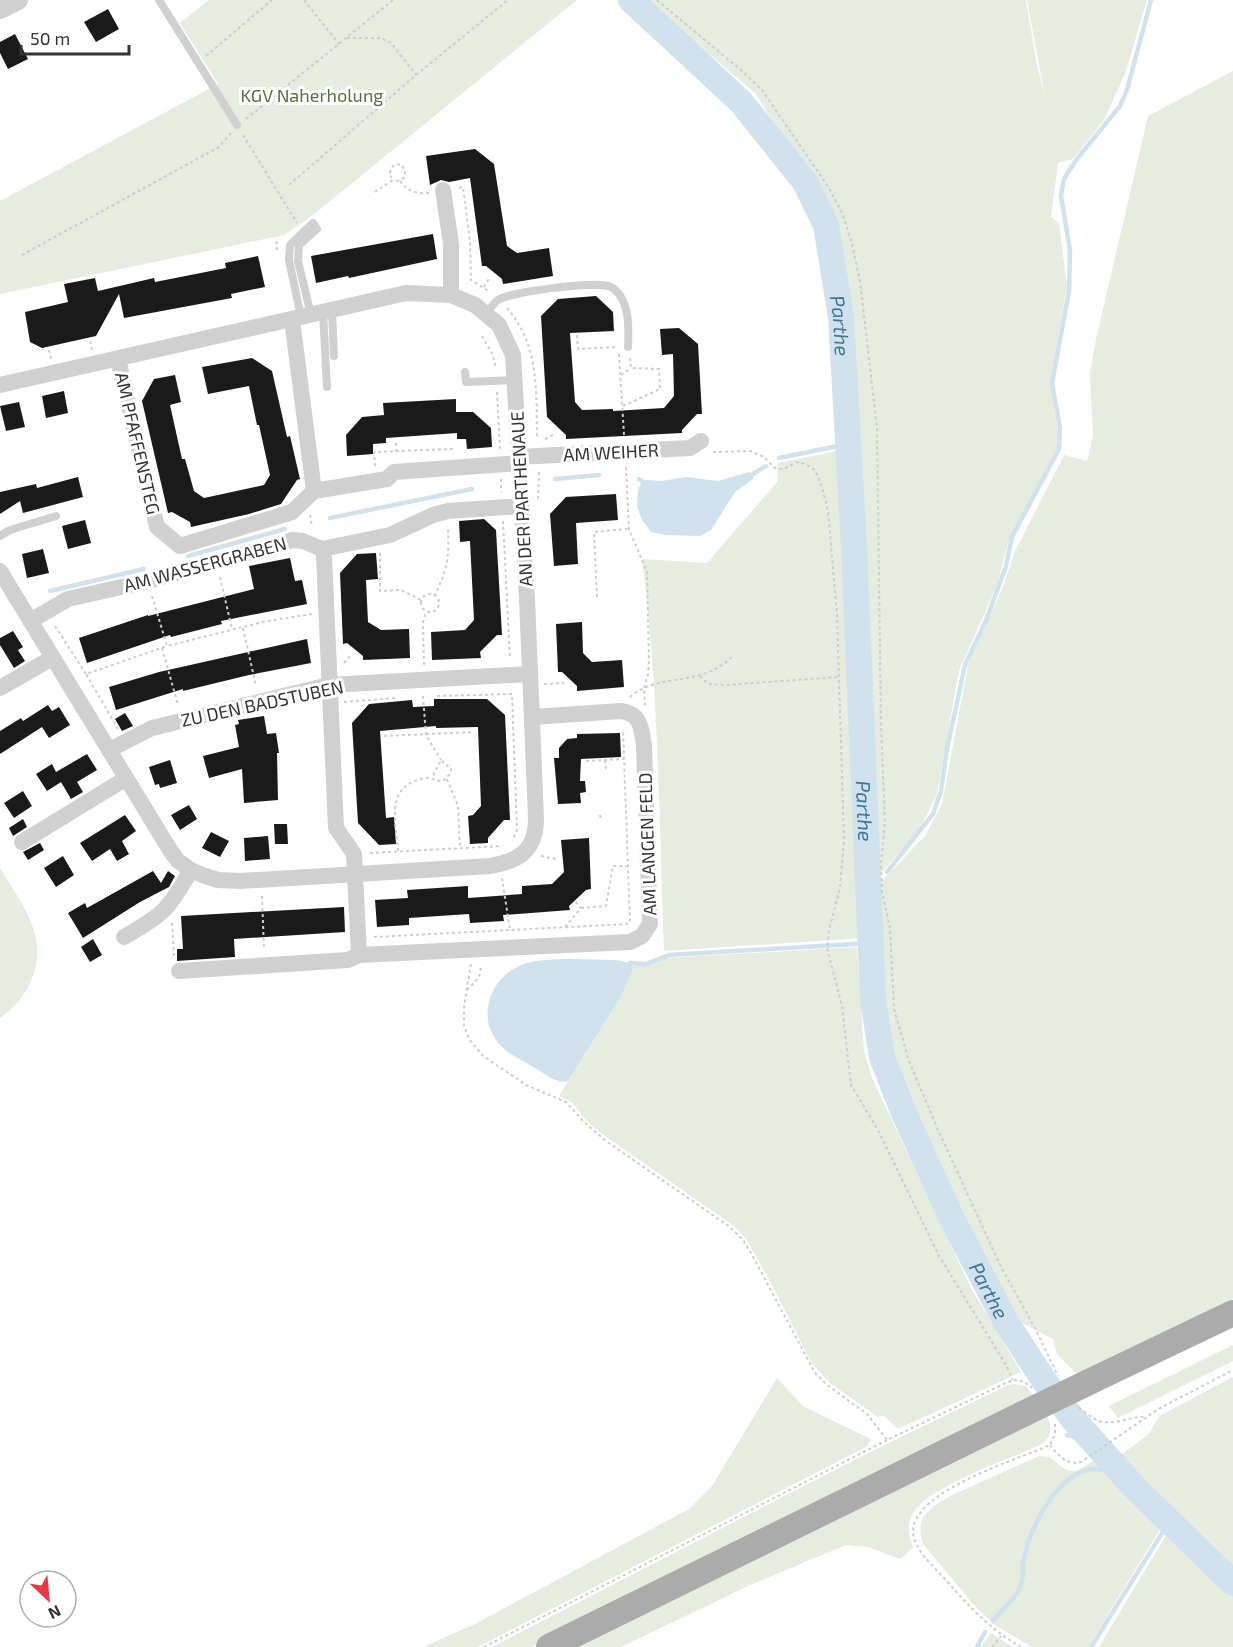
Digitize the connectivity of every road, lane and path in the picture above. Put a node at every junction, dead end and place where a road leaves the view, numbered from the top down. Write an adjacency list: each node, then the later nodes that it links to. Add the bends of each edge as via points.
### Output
1 (18, 0): 8 (street)
2 (159, 0): 13 (lane)
3 (272, 0): 11 (path)
4 (304, 0): 10 (path)
5 (393, 0): 9 (path)
6 (508, 0): 12 (path)
7 (657, 0): 143 (path, via 762,90 829,189 852,244 860,281 876,428 885,822 881,874 891,928 894,1009 909,1061 938,1130 1001,1267)
8 (0, 9)
9 (347, 38): 10 (path); 12 (path, via 381,38 391,43)
10 (339, 44): 13 (path)
11 (204, 58)
12 (416, 75): 16 (path)
13 (237, 125): 20 (path); 22 (path, via 219,147)
14 (393, 180): 15 (path); 15 (path, via 390,169 400,164 406,174); 19 (path)
15 (399, 181): 17 (path)
16 (289, 184)
17 (410, 190)
18 (443, 190): 27 (street, via 451,244)
19 (375, 192)
20 (298, 226)
21 (284, 237): 23 (path, via 276,243)
22 (22, 255)
23 (278, 255)
24 (490, 277): 26 (path)
25 (471, 280): 26 (path)
26 (484, 287): 28 (path)
27 (451, 295): 29 (street, AN DER PARTHENAUE, via 475,304); 30 (street, AN DER PARTHENAUE, via 406,292)
28 (499, 299): 29 (lane); 34 (lane, via 561,286 611,288 622,300 629,324)
29 (486, 314): 44 (street, AN DER PARTHENAUE, via 499,325 513,355)
30 (312, 315): 30 (lane, via 298,261 299,245 317,228 313,223 290,245 289,260); 37 (lane); 38 (street, AN DER PARTHENAUE); 46 (lane); 58 (street)
31 (577, 335): 42 (path, via 578,349 619,347)
32 (482, 336): 43 (path, via 494,355)
33 (90, 341): 36 (path)
34 (628, 347): 40 (path)
35 (49, 350): 39 (path)
36 (92, 352)
37 (334, 356)
38 (118, 359): 45 (street, AN DER PARTHENAUE); 63 (street, AM PFAFFENSTEG)
39 (51, 361)
40 (631, 368): 42 (path); 47 (path, via 658,369 660,389)
41 (465, 372): 43 (lane, via 466,382)
42 (621, 375): 47 (path)
43 (496, 380): 44 (lane); 57 (path)
44 (514, 380): 56 (street, AN DER PARTHENAUE)
45 (0, 385)
46 (327, 387)
47 (623, 406): 55 (path)
48 (431, 442): 53 (path)
49 (396, 443): 54 (path)
50 (695, 444): 55 (street, AM WEIHER); 87 (path, via 713,452 750,451 775,468 798,462 815,470 828,510)
51 (459, 446): 52 (path)
52 (452, 449)
53 (431, 450)
54 (396, 451)
55 (625, 451): 56 (street, AM WEIHER); 64 (path)
56 (519, 460): 57 (street, AM WASSERGRABEN); 59 (street, AN DER PARTHENAUE)
57 (500, 464): 58 (street, AM WASSERGRABEN, via 394,472 387,479); 60 (path)
58 (311, 494): 63 (street, AM WASSERGRABEN, via 292,512 180,546); 67 (path, via 313,534 321,540)
59 (522, 506): 60 (street, AM WASSERGRABEN); 88 (street, AN DER PARTHENAUE)
60 (502, 508): 61 (street, AM WASSERGRABEN); 84 (path)
61 (448, 511): 66 (street, AM WASSERGRABEN, via 390,535); 71 (path, via 449,554 443,580)
62 (56, 516): 65 (lane)
63 (157, 527)
64 (629, 529): 72 (path, via 594,532); 91 (path, via 646,572 649,659)
65 (0, 536)
66 (365, 540): 67 (street, AM WASSERGRABEN); 73 (path, via 380,553 380,591 401,590)
67 (322, 549): 68 (street, AM WASSERGRABEN, via 294,540); 75 (street)
68 (217, 561): 70 (street, AM WASSERGRABEN); 79 (path)
69 (0, 571): 77 (street, AN DER PARTHENAUE)
70 (148, 581): 74 (street, AM WASSERGRABEN, via 68,599); 80 (path)
71 (434, 596): 73 (path); 76 (path, via 437,607)
72 (597, 597)
73 (421, 600): 76 (path)
74 (46, 611): 77 (street, AM WASSERGRABEN); 85 (path)
75 (327, 612): 78 (path); 90 (street)
76 (426, 612): 93 (path)
77 (30, 621): 83 (street, AN DER PARTHENAUE)
78 (243, 627): 79 (path); 97 (path)
79 (232, 630): 80 (path)
80 (167, 646): 81 (path)
81 (162, 648): 85 (path); 100 (path)
82 (733, 656): 86 (path, via 721,667)
83 (52, 658): 92 (street); 107 (street, AN DER PARTHENAUE)
84 (510, 660)
85 (86, 674): 106 (path)
86 (700, 676): 87 (path, via 708,684 725,685); 91 (path)
87 (839, 677): 144 (path, via 844,840 840,888 827,948 842,1006 851,1085 878,1130 938,1254)
88 (536, 679): 89 (path); 93 (street, ZU DEN BADSTUBEN); 99 (street, AN DER PARTHENAUE)
89 (564, 683)
90 (329, 685): 93 (street, ZU DEN BADSTUBEN); 97 (street, ZU DEN BADSTUBEN); 98 (street)
91 (644, 687): 96 (path); 102 (path, via 646,720)
92 (0, 688)
93 (424, 688): 104 (path)
94 (434, 696): 119 (path, via 512,694 515,835 500,846)
95 (400, 698): 98 (path)
96 (626, 700)
97 (259, 701): 100 (street, ZU DEN BADSTUBEN)
98 (330, 703): 122 (street, via 336,828)
99 (532, 717): 102 (street, via 621,711 631,713); 124 (street, AN DER PARTHENAUE, via 535,835 527,850 515,860)
100 (182, 719): 106 (street, ZU DEN BADSTUBEN)
101 (623, 722): 108 (path)
102 (641, 729): 136 (street, AM LANGEN FELD, via 650,924 642,936 630,942)
103 (474, 732): 104 (path)
104 (426, 735): 105 (path); 109 (path)
105 (384, 736)
106 (125, 741): 107 (street, ZU DEN BADSTUBEN)
107 (109, 750): 115 (street, AN DER PARTHENAUE)
108 (624, 759): 110 (path); 125 (path)
109 (441, 760): 113 (path); 114 (path, via 451,769)
110 (605, 760): 111 (path); 112 (path)
111 (586, 761)
112 (606, 769)
113 (432, 778): 114 (path, via 439,782); 120 (path, via 405,786 394,804)
114 (447, 778): 119 (path, via 458,806)
115 (125, 779): 118 (street); 126 (street, AN DER PARTHENAUE, via 170,850)
116 (600, 815): 117 (path)
117 (601, 821)
118 (22, 842)
119 (460, 849): 120 (path)
120 (398, 851): 122 (path)
121 (539, 851): 123 (path)
122 (354, 854): 127 (street)
123 (536, 857)
124 (500, 864): 127 (street, AN DER PARTHENAUE); 133 (path)
125 (629, 866): 131 (path, via 613,866 606,906); 132 (path, via 630,922)
126 (191, 870): 128 (street, AN DER PARTHENAUE, via 218,880); 130 (street)
127 (355, 874): 128 (street, AN DER PARTHENAUE); 137 (street)
128 (261, 880): 138 (path)
129 (576, 902): 131 (path)
130 (170, 905): 135 (street, via 152,922); 139 (path, via 174,957)
131 (581, 908): 132 (path)
132 (565, 927): 133 (path)
133 (510, 930): 134 (path)
134 (368, 937)
135 (124, 938)
136 (472, 952): 137 (street, AM LANGEN FELD); 140 (path); 140 (path, via 481,970)
137 (359, 955): 138 (street, AM LANGEN FELD, via 348,960)
138 (265, 965): 139 (street, AM LANGEN FELD)
139 (179, 971)
140 (467, 990): 149 (path, via 464,1026 482,1055 526,1085 566,1102 606,1141 730,1227 755,1260 815,1373 867,1414)
141 (1233, 1313): 153 (main road, bridge)
142 (1233, 1370): 147 (path)
143 (1058, 1376)
144 (1013, 1380): 145 (path); 149 (path)
145 (1026, 1382)
146 (1076, 1406): 147 (path, via 1098,1421 1114,1423)
147 (1146, 1417): 150 (path, via 1081,1462 1065,1460)
148 (1055, 1434): 150 (path)
149 (887, 1440): 152 (path)
150 (1050, 1445): 151 (path, via 938,1495 922,1508 914,1524 914,1540 925,1557)
151 (1001, 1636): 154 (path); 155 (path)
152 (484, 1647)
153 (549, 1647)
154 (992, 1647)
155 (1021, 1647)

